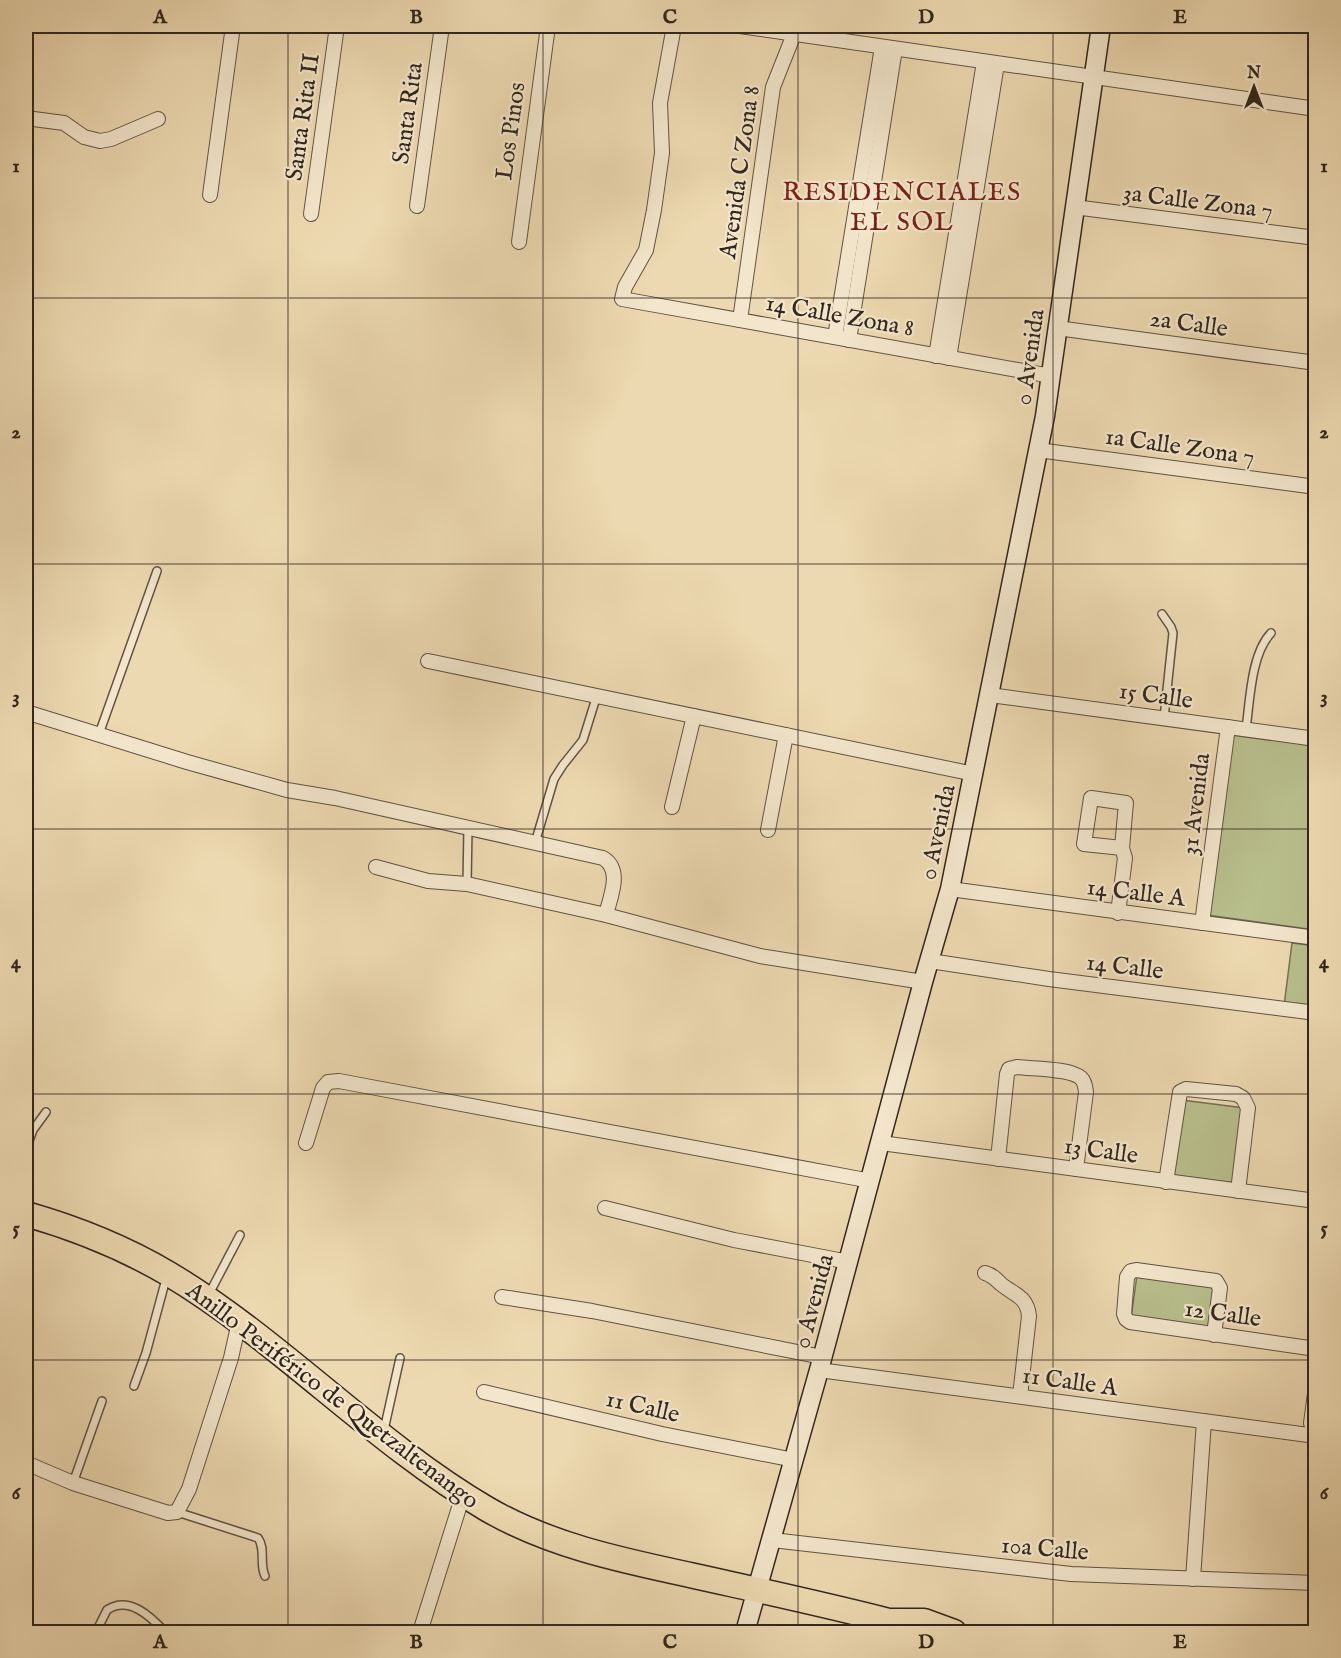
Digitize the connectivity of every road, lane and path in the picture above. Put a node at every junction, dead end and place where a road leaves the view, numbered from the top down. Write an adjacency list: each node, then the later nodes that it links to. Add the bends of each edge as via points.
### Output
1 (233, 26): 15 (street)
2 (337, 26): 18 (street, Santa Rita II)
3 (442, 26): 16 (street, Santa Rita)
4 (548, 26): 20 (street, Los Pinos)
5 (674, 26): 21 (street, 14 Calle Zona 8, via 660,103 662,153 654,210 646,250 622,299)
6 (740, 26): 8 (street)
7 (1101, 26): 11 (street, 0 Avenida)
8 (794, 33): 9 (street); 21 (street, Avenida C Zona 8, via 773,87)
9 (889, 48): 10 (street); 23 (street)
10 (991, 63): 11 (street); 24 (street)
11 (1093, 78): 12 (street); 17 (street, 0 Avenida)
12 (1316, 109)
13 (26, 118): 14 (street, via 64,123 84,137 100,141)
14 (158, 119)
15 (210, 195)
16 (417, 206)
17 (1074, 207): 19 (street, 3a Calle Zona 7); 22 (street, 0 Avenida)
18 (311, 214)
19 (1316, 238)
20 (519, 242)
21 (740, 320): 23 (street, 14 Calle Zona 8)
22 (1057, 328): 25 (street, 2a Calle); 26 (street, 0 Avenida)
23 (842, 338): 24 (street, 14 Calle Zona 8)
24 (943, 357): 26 (street, 14 Calle Zona 8)
25 (1316, 363)
26 (1050, 376): 27 (street, 0 Avenida)
27 (1038, 450): 28 (street, 1a Calle Zona 7); 34 (street, 0 Avenida)
28 (1316, 487)
29 (157, 571): 40 (lane)
30 (1162, 614): 37 (lane, via 1173,633)
31 (1271, 633): 39 (lane, via 1258,654)
32 (428, 661): 33 (street)
33 (597, 695): 36 (street); 47 (lane, via 583,740 554,779)
34 (990, 695): 37 (street, 15 Calle); 43 (street, 0 Avenida)
35 (26, 712): 40 (street)
36 (694, 716): 41 (street); 44 (street)
37 (1164, 718): 38 (street, 15 Calle)
38 (1228, 727): 39 (street, 15 Calle); 54 (street, 31 Avenida)
39 (1246, 729): 42 (street, 15 Calle)
40 (99, 734): 45 (street, via 287,790)
41 (786, 735): 43 (street); 46 (street)
42 (1316, 739)
43 (974, 774): 51 (street, 0 Avenida)
44 (672, 807)
45 (468, 828): 47 (street); 50 (lane)
46 (768, 830)
47 (535, 843): 53 (street, via 610,862 614,879)
48 (1122, 848): 48 (street, via 1126,803 1091,798 1084,844); 52 (street, via 1125,858)
49 (376, 867): 50 (street, via 428,881)
50 (467, 884): 53 (street)
51 (950, 890): 52 (street, 14 Calle A); 56 (street, 0 Avenida)
52 (1118, 913): 54 (street, 14 Calle A)
53 (606, 915): 57 (street, via 760,956)
54 (1202, 923): 55 (street, 14 Calle A)
55 (1316, 938)
56 (930, 961): 57 (street, 0 Avenida); 58 (street, 14 Calle)
57 (923, 982): 61 (street, 0 Avenida)
58 (1316, 1013)
59 (46, 1112): 62 (lane)
60 (306, 1143): 65 (street, via 322,1088 328,1082 339,1081)
61 (881, 1143): 63 (street, 13 Calle); 65 (street, 0 Avenida)
62 (26, 1149)
63 (998, 1159): 64 (street, 13 Calle); 64 (street, via 1009,1069 1066,1072 1081,1078 1086,1092)
64 (1076, 1169): 66 (street, 13 Calle)
65 (871, 1181): 72 (street, 0 Avenida)
66 (1167, 1182): 67 (street, 13 Calle); 67 (street, via 1182,1090 1236,1094 1243,1098 1248,1112)
67 (1238, 1191): 68 (street, 13 Calle)
68 (1316, 1201)
69 (605, 1208): 72 (street, via 746,1243)
70 (26, 1214): 74 (highway, Anillo Periférico de Quetzaltenango, via 105,1242)
71 (240, 1235): 76 (lane)
72 (849, 1262): 81 (street, 0 Avenida)
73 (985, 1273): 85 (street, via 1025,1301 1029,1316)
74 (168, 1274): 76 (highway, Anillo Periférico de Quetzaltenango); 82 (lane)
75 (502, 1297): 81 (street, 11 Calle A, via 591,1311)
76 (206, 1299): 77 (highway, Anillo Periférico de Quetzaltenango)
77 (239, 1322): 88 (highway, Anillo Periférico de Quetzaltenango); 94 (street, via 189,1489)
78 (1214, 1335): 78 (street, 12 Calle, via 1218,1282 1136,1270 1129,1273 1126,1319); 79 (street, 12 Calle)
79 (1316, 1349)
80 (400, 1358): 88 (lane)
81 (821, 1364): 85 (street, 11 Calle A); 90 (street, 0 Avenida)
82 (134, 1386)
83 (1316, 1386): 89 (street, via 1312,1416)
84 (484, 1392): 90 (street, 11 Calle)
85 (1020, 1396): 87 (street, 11 Calle A)
86 (102, 1401): 92 (lane)
87 (1204, 1421): 89 (street, 11 Calle A); 97 (street)
88 (382, 1435): 93 (highway, Anillo Periférico de Quetzaltenango)
89 (1315, 1437)
90 (794, 1460): 95 (street, 0 Avenida)
91 (26, 1463): 92 (street)
92 (73, 1483): 94 (street, via 168,1513)
93 (463, 1495): 99 (highway, Anillo Periférico de Quetzaltenango, via 514,1523 572,1546); 103 (street)
94 (177, 1512): 96 (lane, via 258,1538)
95 (772, 1540): 97 (street, 10a Calle, via 1071,1574); 99 (street, 0 Avenida)
96 (265, 1576)
97 (1193, 1579): 98 (street, 10a Calle)
98 (1316, 1583)
99 (757, 1590): 100 (highway, Anillo Periférico de Quetzaltenango); 104 (street, 0 Avenida)
100 (896, 1627): 105 (highway, Anillo Periférico de Quetzaltenango, via 924,1621)
101 (97, 1630): 102 (lane, via 107,1610 127,1605 142,1610)
102 (165, 1632)
103 (420, 1632)
104 (745, 1632)
105 (954, 1632)

